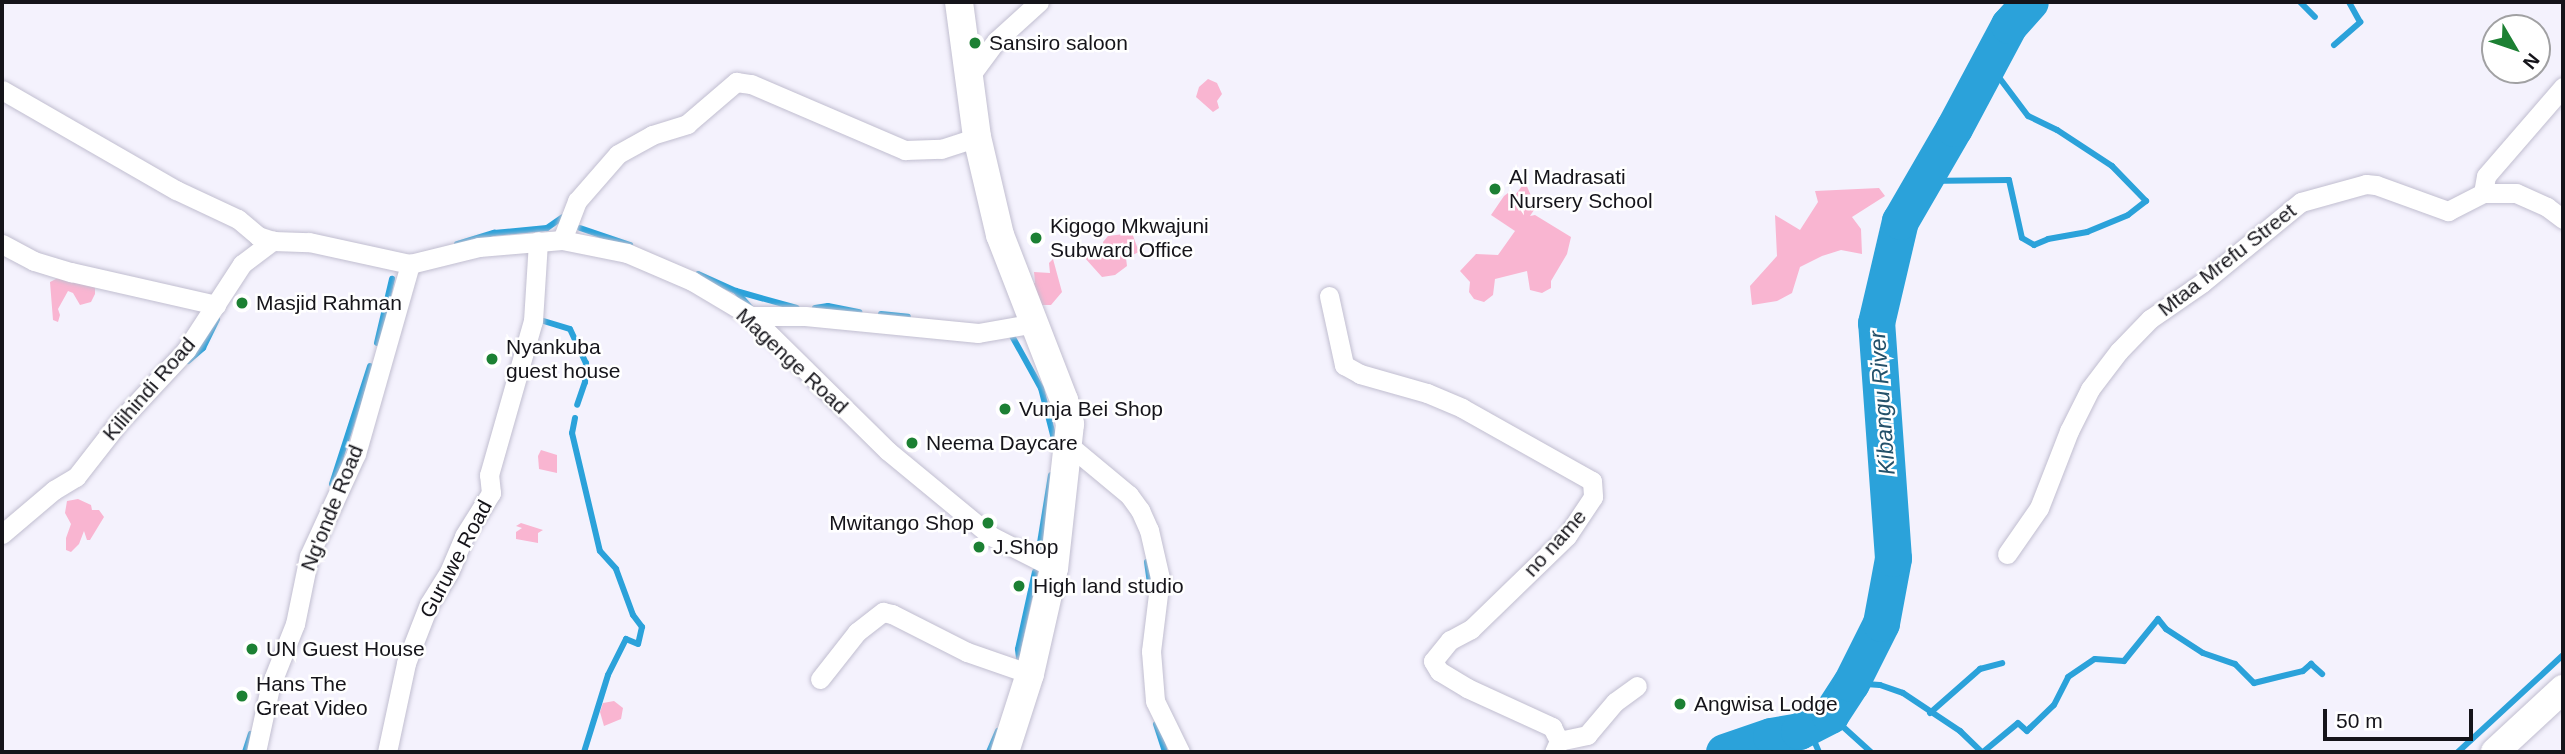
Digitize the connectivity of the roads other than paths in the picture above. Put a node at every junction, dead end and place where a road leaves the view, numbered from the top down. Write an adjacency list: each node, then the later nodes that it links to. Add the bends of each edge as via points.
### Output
1 (959, 2): 3 (street)
2 (1039, 2): 3 (street, via 996,41)
3 (967, 80): 6 (street)
4 (2563, 87): 7 (street, via 2486,176)
5 (2, 90): 11 (street)
6 (977, 137): 9 (street, via 941,149 905,150 751,84 736,82 687,124 652,135 618,155 577,201); 17 (street, via 1000,235)
7 (2483, 193): 8 (street, Mtaa Mrefu Street, via 2516,193); 20 (street, Mtaa Mrefu Street, via 2448,211 2365,184 2301,202 2283,214 2202,283 2150,319 2119,351 2090,389 2039,508)
8 (2563, 219)
9 (562, 240): 10 (street, Magenge Road); 16 (street, Magenge Road, via 627,253 692,281)
10 (538, 241): 13 (street, Magenge Road, via 479,247); 28 (street, Guruwe Road, via 533,321 489,475 491,493 429,604 406,663)
11 (273, 242): 13 (street, via 309,242); 15 (street, Kilihindi Road, via 242,264)
12 (2, 244): 15 (street, via 34,261 71,272)
13 (410, 264): 27 (street, Ng'onde Road, via 356,454 309,556 295,624 271,687)
14 (1329, 296): 26 (street, no name, via 1344,365 1462,408 1592,481 1593,497 1567,536 1471,629 1450,640 1433,662 1439,671 1467,688 1552,727)
15 (216, 305): 19 (street, Kilihindi Road, via 186,350 118,423 76,477)
16 (751, 316): 17 (street, via 805,316 978,333); 21 (street, Magenge Road, via 888,451 991,536)
17 (1036, 323): 18 (street, via 1065,400)
18 (1070, 446): 21 (street); 30 (street, via 1129,495 1149,530 1160,578 1151,651 1155,701)
19 (2, 534)
20 (2007, 554)
21 (1054, 568): 22 (street)
22 (1030, 674): 23 (street, via 967,652 883,612 857,632); 29 (street)
23 (820, 679)
24 (1637, 686): 26 (street, via 1615,702 1587,735)
25 (2563, 689): 31 (street)
26 (1557, 747)
27 (256, 752)
28 (387, 752)
29 (1005, 752)
30 (1180, 752)
31 (2495, 752)

